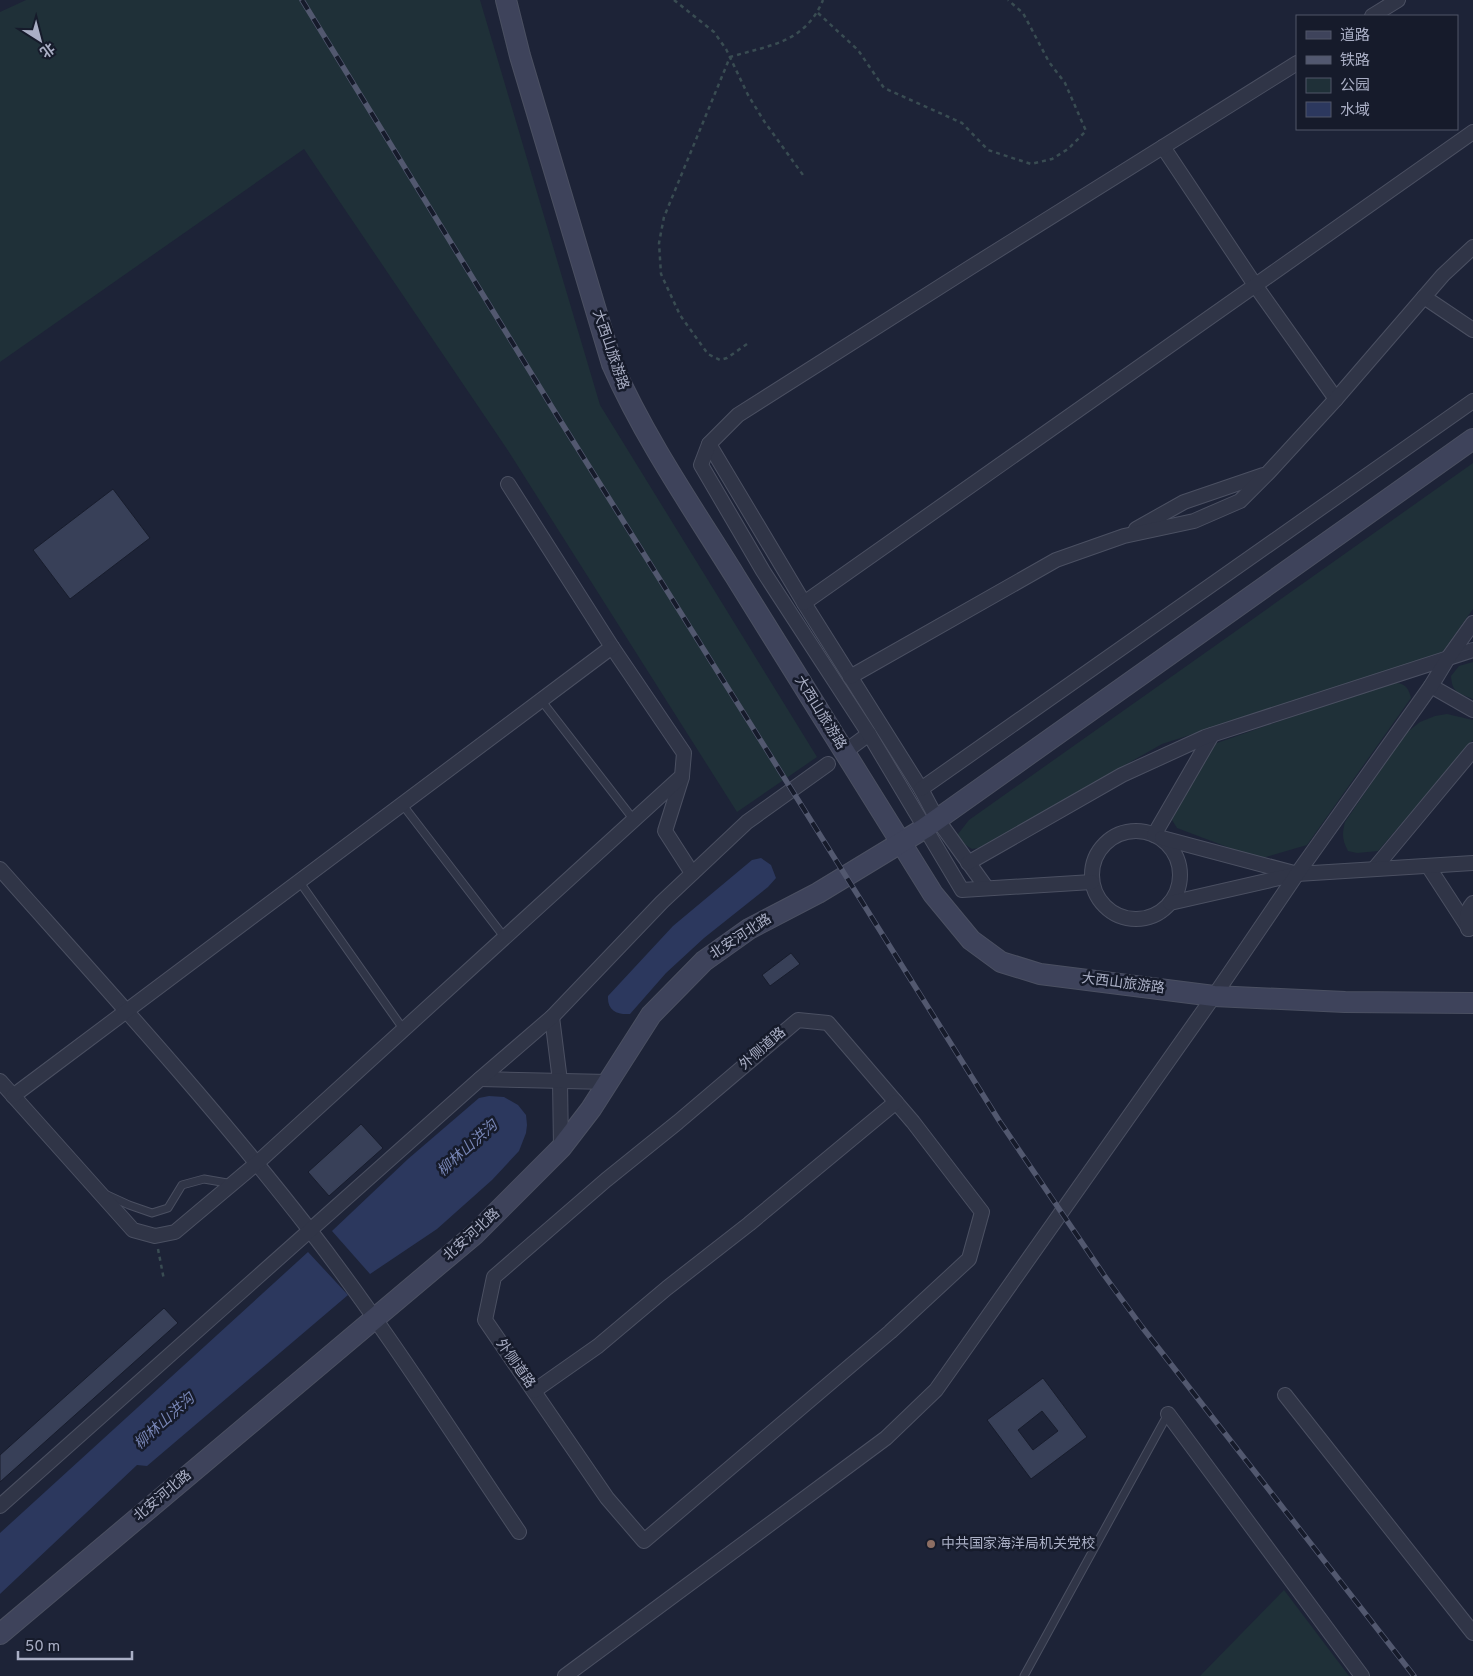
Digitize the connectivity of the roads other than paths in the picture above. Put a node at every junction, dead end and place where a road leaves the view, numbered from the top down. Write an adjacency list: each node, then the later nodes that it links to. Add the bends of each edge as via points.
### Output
1 (506, 0): 38 (street, 大西山旅游路, via 612,364 628,399)
2 (1398, 0): 3 (street)
3 (1374, 15)
4 (1296, 64): 6 (street)
5 (1473, 132): 8 (street)
6 (1162, 147): 8 (street); 14 (street, via 738,415)
7 (1473, 247): 9 (street)
8 (1255, 286): 11 (street); 18 (street)
9 (1424, 297): 10 (street); 11 (street)
10 (1473, 330)
11 (1336, 399): 15 (street)
12 (1473, 400): 33 (street)
13 (1473, 439): 36 (street, 北安河北路)
14 (709, 444): 18 (street); 27 (street, via 701,465 763,572)
15 (1268, 473): 17 (street, via 1184,502); 17 (street, via 1240,500 1194,521)
16 (508, 484): 20 (street)
17 (1124, 536): 23 (street, via 1056,560)
18 (804, 604): 23 (street)
19 (1473, 623): 22 (street)
20 (612, 647): 25 (street); 32 (street, via 684,753)
21 (1473, 650): 22 (street)
22 (1448, 658): 24 (street); 28 (street)
23 (850, 677): 33 (street)
24 (1431, 686): 26 (street); 45 (street)
25 (542, 700): 34 (street); 35 (lane)
26 (1473, 710)
27 (869, 734): 29 (street); 36 (street)
28 (1212, 734): 37 (street); 39 (street, via 1122,775)
29 (850, 748)
30 (1473, 750): 43 (street)
31 (828, 764): 44 (street, via 747,822)
32 (682, 776): 35 (street); 44 (street, via 666,831)
33 (921, 789): 36 (street)
34 (402, 804): 46 (street); 52 (lane)
35 (634, 820): 52 (street)
36 (931, 824): 38 (street, 北安河北路); 39 (street); 48 (street, via 962,890)
37 (1157, 836): 45 (street); 47 (street, via 1132,831 1118,834 1106,842 1092,867); 49 (street, via 1171,847 1178,861 1178,890)
38 (901, 843): 53 (street, 大西山旅游路, via 933,894 970,940 1001,962 1040,974); 61 (street, 北安河北路, via 818,893 749,929 704,961 650,1015)
39 (968, 863): 48 (street)
40 (1473, 863): 41 (street)
41 (1428, 866): 43 (street); 51 (street)
42 (0, 869): 55 (street)
43 (1374, 869): 45 (street)
44 (692, 873): 56 (street)
45 (1297, 874): 49 (street); 53 (street)
46 (299, 881): 55 (street); 57 (lane)
47 (1092, 882): 48 (street); 49 (street, via 1096,896 1105,907 1130,919 1145,919)
48 (986, 887)
49 (1170, 903)
50 (1473, 903): 51 (street, via 1466,922)
51 (1471, 932)
52 (505, 938): 57 (street)
53 (1214, 996): 54 (street, 大西山旅游路); 77 (street, via 936,1390 886,1438)
54 (1473, 1003)
55 (126, 1011): 62 (street); 65 (street)
56 (552, 1017): 58 (street); 60 (street)
57 (404, 1030): 65 (street)
58 (480, 1078): 60 (street); 68 (street)
59 (0, 1081): 62 (street)
60 (560, 1081): 61 (street); 64 (street)
61 (608, 1082): 64 (street, 北安河北路)
62 (13, 1096): 67 (street)
63 (896, 1102): 70 (street, via 598,1346); 70 (street, 外侧道路, via 828,1023 798,1020 494,1277 485,1320); 70 (street, 外侧道路, via 982,1212 969,1259 890,1332 644,1540 607,1498)
64 (561, 1148): 69 (street, 北安河北路, via 475,1234)
65 (257, 1164): 66 (street); 68 (street)
66 (233, 1184): 67 (lane, via 204,1179 182,1185 168,1208 152,1213); 67 (street, via 175,1232 155,1236 133,1230)
67 (97, 1190)
68 (310, 1230): 69 (street); 73 (street)
69 (374, 1319): 74 (street); 76 (street, 北安河北路)
70 (534, 1392)
71 (1285, 1394): 75 (street)
72 (1168, 1414): 78 (lane); 79 (street)
73 (0, 1506)
74 (519, 1532)
75 (1473, 1632)
76 (0, 1634)
77 (565, 1676)
78 (1024, 1676)
79 (1362, 1676)

